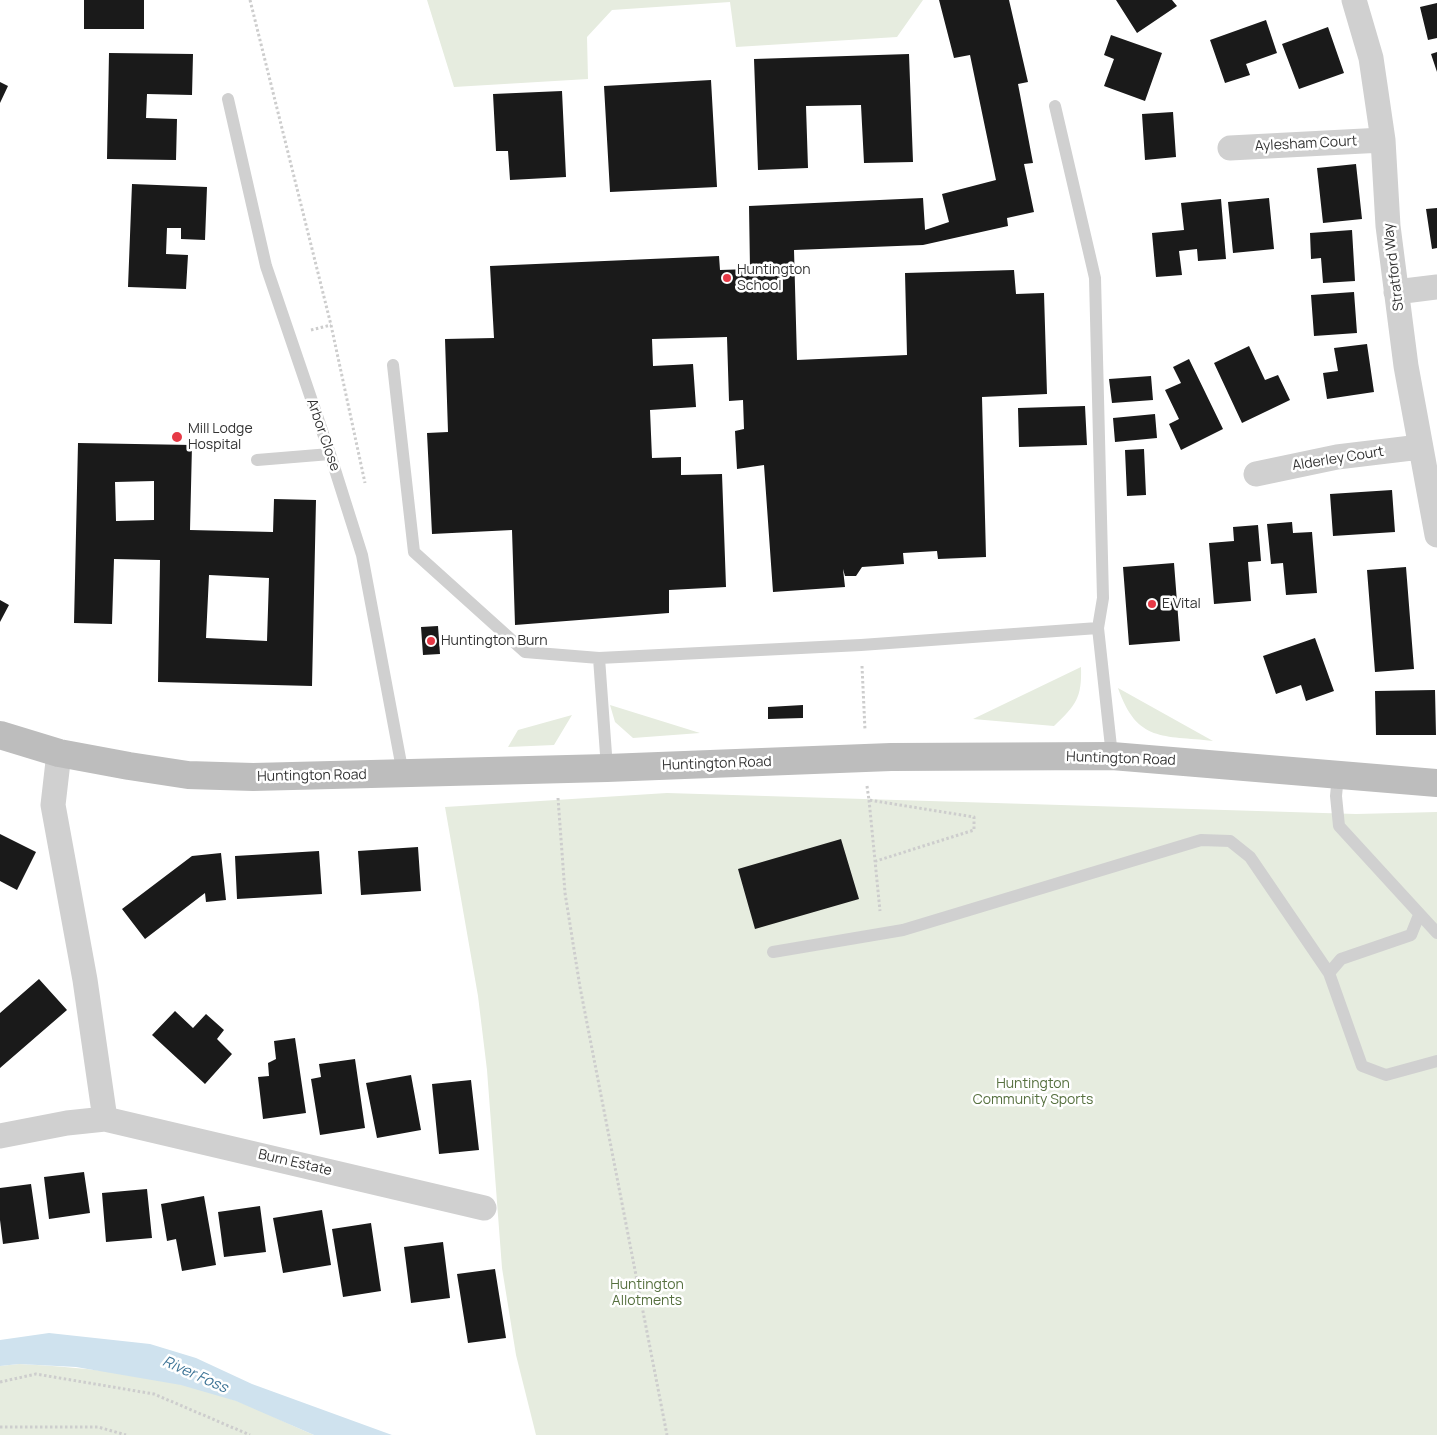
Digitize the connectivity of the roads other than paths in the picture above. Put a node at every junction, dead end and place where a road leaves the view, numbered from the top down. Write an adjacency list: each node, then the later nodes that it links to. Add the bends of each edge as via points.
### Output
1 (1354, 0): 4 (street, Stratford Way, via 1371,58)
2 (228, 100): 10 (lane, Arbor Close, via 266,266)
3 (1055, 106): 14 (lane, via 1095,278 1103,598)
4 (1383, 140): 5 (street, Aylesham Court); 7 (street, Stratford Way)
5 (1230, 148)
6 (1437, 286): 7 (street)
7 (1396, 292): 9 (street, Stratford Way)
8 (393, 365): 15 (lane, via 414,552 524,652)
9 (1420, 448): 12 (street, Alderley Court, via 1337,457); 13 (street, Stratford Way)
10 (330, 454): 11 (lane); 20 (lane, Arbor Close, via 362,555)
11 (257, 460)
12 (1256, 474)
13 (1437, 535)
14 (1098, 628): 15 (lane, via 861,645); 18 (lane)
15 (599, 658): 19 (lane)
16 (0, 735): 17 (street, Huntington Road)
17 (59, 753): 20 (street, Huntington Road, via 188,775); 28 (street, via 53,805 85,980)
18 (1112, 756): 19 (street, Huntington Road, via 866,769); 21 (street, Huntington Road)
19 (607, 768): 20 (street, Huntington Road)
20 (403, 774)
21 (1338, 775): 22 (street, Huntington Road); 23 (lane, via 1339,826)
22 (1437, 783)
23 (1419, 915): 24 (lane); 26 (lane, via 1411,935 1341,959)
24 (1437, 933)
25 (773, 952): 26 (lane, via 903,930 1201,840 1230,841 1250,858)
26 (1329, 973): 27 (lane, via 1362,1066 1386,1075)
27 (1437, 1061)
28 (105, 1119): 29 (street, Burn Estate); 30 (street, Burn Estate)
29 (0, 1136)
30 (484, 1208)

